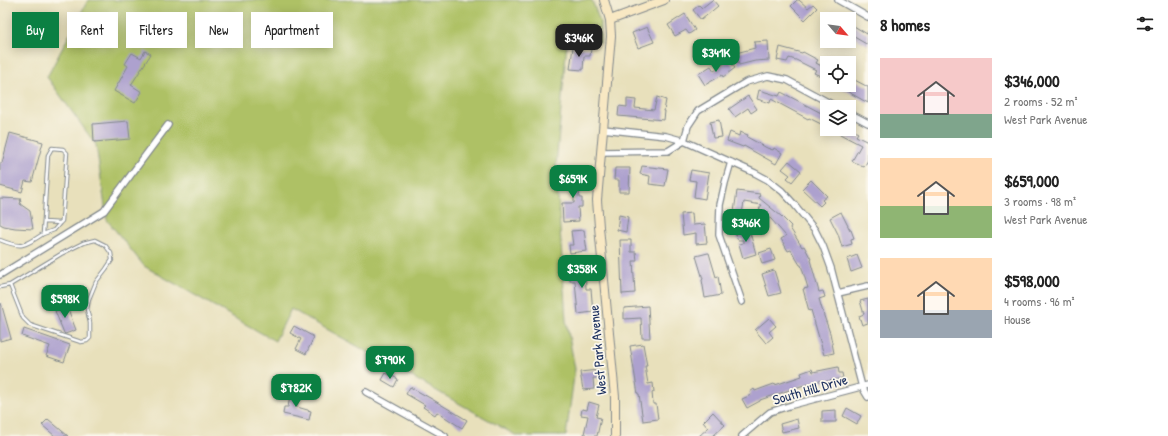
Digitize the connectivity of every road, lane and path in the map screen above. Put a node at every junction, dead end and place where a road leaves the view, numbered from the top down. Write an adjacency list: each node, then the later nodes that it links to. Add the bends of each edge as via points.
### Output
1 (604, 0): 5 (street, West Park Avenue)
2 (664, 0): 5 (street)
3 (838, 0): 4 (street)
4 (868, 17)
5 (610, 20): 10 (street, West Park Avenue, via 611,36)
6 (824, 100): 11 (street, via 787,80 768,76 746,82 698,111 688,126)
7 (856, 117): 8 (street)
8 (868, 123)
9 (168, 125): 18 (street, via 104,211)
10 (602, 129): 11 (street, via 666,136); 12 (street, West Park Avenue)
11 (684, 141): 12 (street, via 668,152); 13 (street)
12 (601, 152): 28 (street, West Park Avenue, via 597,200 615,397)
13 (731, 162): 22 (street, via 768,180 804,215 823,246); 23 (street, via 720,205 719,235)
14 (45, 222): 15 (lane); 15 (lane, via 48,155 52,148 63,149 67,153 63,217); 16 (lane)
15 (60, 223): 16 (lane, via 54,230)
16 (44, 234): 17 (lane, via 27,245 18,246)
17 (0, 240)
18 (0, 275)
19 (10, 285): 19 (lane, via 83,243 95,240 105,245 111,253 112,260 96,282 89,299 87,309 91,333 87,341 81,342 30,325 23,318); 21 (lane)
20 (868, 286): 22 (street)
21 (0, 287)
22 (838, 293): 24 (street)
23 (742, 302)
24 (865, 386): 26 (street); 29 (street, South Hill Drive, via 770,412)
25 (366, 392): 27 (street)
26 (868, 397)
27 (445, 436)
28 (615, 436)
29 (742, 436)

